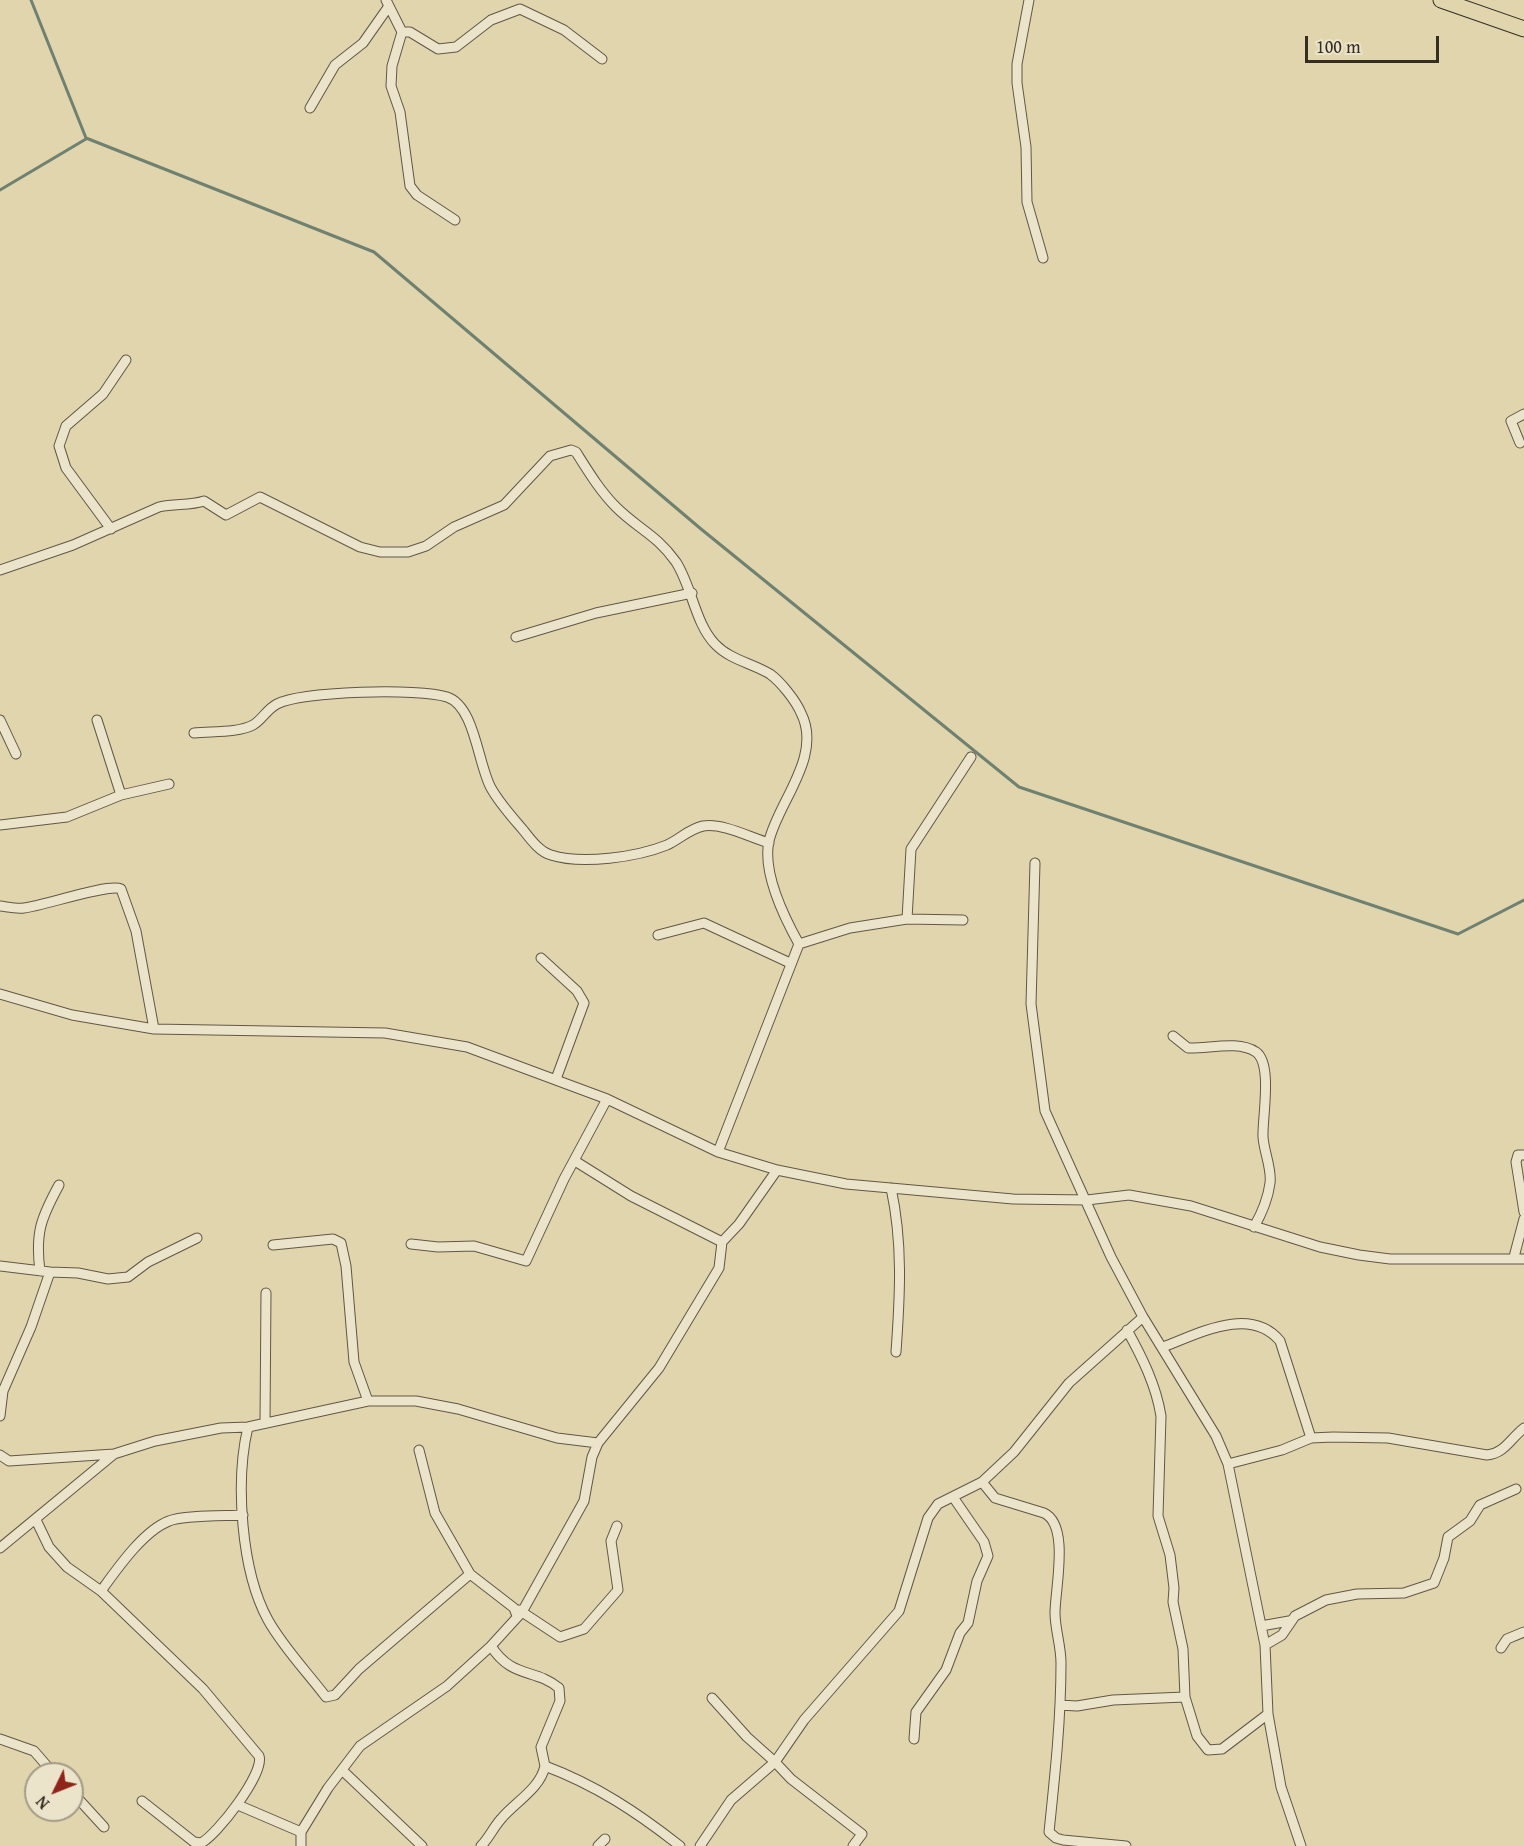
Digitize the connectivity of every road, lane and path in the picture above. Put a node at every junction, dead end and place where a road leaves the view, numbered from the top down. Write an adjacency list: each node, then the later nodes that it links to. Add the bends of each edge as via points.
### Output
1 (1029, 0): 9 (street, via 1017,83 1026,147 1027,202)
2 (1441, 0): 4 (highway)
3 (388, 3): 5 (street); 7 (street, via 363,43 335,65)
4 (1524, 29)
5 (402, 32): 6 (street, via 410,32 438,49 456,48 491,20 520,9 564,30); 8 (street, via 392,66 391,86 400,109 410,186)
6 (602, 59)
7 (310, 108)
8 (454, 220)
9 (1043, 258)
10 (126, 360): 13 (street, via 103,394 66,426 59,446 66,468)
11 (1524, 414): 12 (street, via 1511,421)
12 (1520, 443)
13 (111, 529): 14 (street); 15 (street, via 169,504 194,505 204,501 226,515 260,497 360,547 408,552 504,505 550,456 572,450 616,507 661,543)
14 (0, 570)
15 (692, 593): 16 (street, via 596,613); 25 (street, via 713,642 728,656 771,675 801,713 806,727 804,761 779,811)
16 (516, 637)
17 (0, 720): 20 (street)
18 (97, 720): 23 (street)
19 (194, 733): 25 (street, via 246,727 277,704 307,695 434,693 451,698 463,708 490,786 528,836 548,855 569,860 624,856 667,844 705,826)
20 (16, 754)
21 (971, 757): 28 (street, via 911,849)
22 (169, 784): 23 (street)
23 (121, 795): 24 (street, via 67,817)
24 (0, 825)
25 (769, 843): 31 (street, via 772,887)
26 (1035, 863): 45 (street, via 1031,1004 1041,1094 1045,1111)
27 (0, 906): 35 (street, via 22,909 107,888 121,889 136,931)
28 (906, 919): 29 (street); 31 (street, via 850,928)
29 (963, 920)
30 (658, 935): 33 (street, via 704,923)
31 (799, 944): 33 (street)
32 (541, 958): 37 (street, via 577,991 584,1003)
33 (790, 963): 39 (street)
34 (0, 994): 35 (street, via 72,1015)
35 (154, 1029): 37 (street, via 385,1033 467,1047)
36 (1173, 1036): 48 (street, via 1188,1048 1222,1046 1251,1050 1264,1062 1263,1136 1270,1180 1263,1211)
37 (555, 1079): 38 (street)
38 (607, 1099): 39 (street); 41 (street)
39 (718, 1152): 42 (street)
40 (1524, 1155): 46 (street, via 1518,1155 1516,1162)
41 (575, 1161): 50 (street, via 631,1196); 51 (street, via 526,1261 474,1246)
42 (777, 1170): 44 (street, via 846,1184); 50 (street)
43 (59, 1185): 55 (street, via 38,1227 36,1244)
44 (891, 1188): 45 (street, via 1013,1199); 60 (street, via 899,1224 901,1269)
45 (1088, 1200): 48 (street, via 1129,1195 1163,1200); 57 (street, via 1111,1257)
46 (1524, 1212)
47 (1524, 1219): 53 (street)
48 (1254, 1227): 53 (street, via 1320,1247 1389,1259)
49 (197, 1238): 55 (street, via 118,1280)
50 (722, 1242): 67 (street, via 719,1268 658,1368)
51 (411, 1244)
52 (273, 1245): 61 (street, via 333,1239 341,1243 354,1362)
53 (1519, 1258)
54 (0, 1266): 55 (street)
55 (45, 1272): 62 (street, via 31,1327 3,1391)
56 (266, 1293): 63 (street)
57 (1143, 1317): 58 (street); 59 (street)
58 (1127, 1330): 72 (street, via 1069,1383 1014,1452); 88 (street, via 1143,1358 1159,1401 1158,1516 1170,1556 1173,1602 1183,1649)
59 (1163, 1347): 66 (street, via 1226,1324 1246,1323 1275,1336 1280,1341); 71 (street, via 1216,1436)
60 (897, 1352)
61 (368, 1401): 63 (street); 67 (street, via 416,1401 458,1408 557,1438)
62 (0, 1416)
63 (265, 1423): 64 (street)
64 (248, 1427): 69 (street, via 221,1428 156,1441); 75 (street, via 242,1451)
65 (1524, 1428): 66 (street, via 1503,1451 1487,1455 1388,1438)
66 (1311, 1438): 71 (street)
67 (598, 1443): 81 (street, via 584,1501)
68 (419, 1450): 79 (street, via 435,1513)
69 (114, 1454): 70 (street, via 9,1461); 76 (street)
70 (0, 1455)
71 (1228, 1464): 83 (street)
72 (982, 1482): 74 (street); 90 (street, via 995,1498 1049,1515 1057,1527 1055,1613 1061,1659)
73 (1516, 1489): 82 (street, via 1479,1505 1470,1521 1448,1538 1434,1583 1404,1593 1358,1594 1326,1600)
74 (953, 1497): 93 (street, via 984,1542 988,1556 977,1581 968,1623 960,1633 946,1670 916,1712); 94 (street, via 938,1504 928,1518 899,1611 804,1720)
75 (243, 1515): 79 (street, via 253,1587 268,1622 329,1698); 80 (street, via 171,1520 157,1527)
76 (36, 1520): 78 (street); 80 (street, via 49,1548 67,1567)
77 (617, 1526): 81 (street, via 611,1541 618,1590 584,1629 560,1637)
78 (0, 1548)
79 (470, 1574): 81 (street)
80 (101, 1591): 100 (street, via 204,1689 259,1756 260,1766)
81 (518, 1612): 86 (street)
82 (1289, 1621): 83 (street); 85 (street, via 1281,1635)
83 (1261, 1626): 85 (street)
84 (1524, 1632): 87 (street, via 1507,1639)
85 (1265, 1645): 91 (street)
86 (491, 1646): 96 (street, via 498,1658 515,1670 559,1688 560,1701 541,1748); 97 (street, via 447,1686 360,1746)
87 (1501, 1648)
88 (1185, 1696): 90 (street); 91 (street, via 1197,1736 1208,1750 1221,1749)
89 (712, 1698): 94 (street)
90 (1060, 1705): 111 (street, via 1049,1832 1063,1840)
91 (1268, 1714): 112 (street, via 1281,1787)
92 (0, 1738): 95 (street, via 34,1751)
93 (914, 1739)
94 (775, 1761): 109 (street, via 731,1800); 110 (street, via 791,1779 862,1834)
95 (44, 1762)
96 (545, 1766): 106 (street, via 531,1791 513,1806); 108 (street, via 619,1801)
97 (342, 1770): 102 (street); 105 (street)
98 (142, 1801): 100 (street, via 194,1842 201,1843)
99 (84, 1805): 101 (street)
100 (238, 1805): 102 (street)
101 (104, 1827)
102 (301, 1832): 104 (street)
103 (605, 1839): 107 (street)
104 (300, 1846)
105 (422, 1846)
106 (481, 1846)
107 (598, 1846)
108 (680, 1846)
109 (700, 1846)
110 (853, 1846)
111 (1126, 1846)
112 (1301, 1846)

